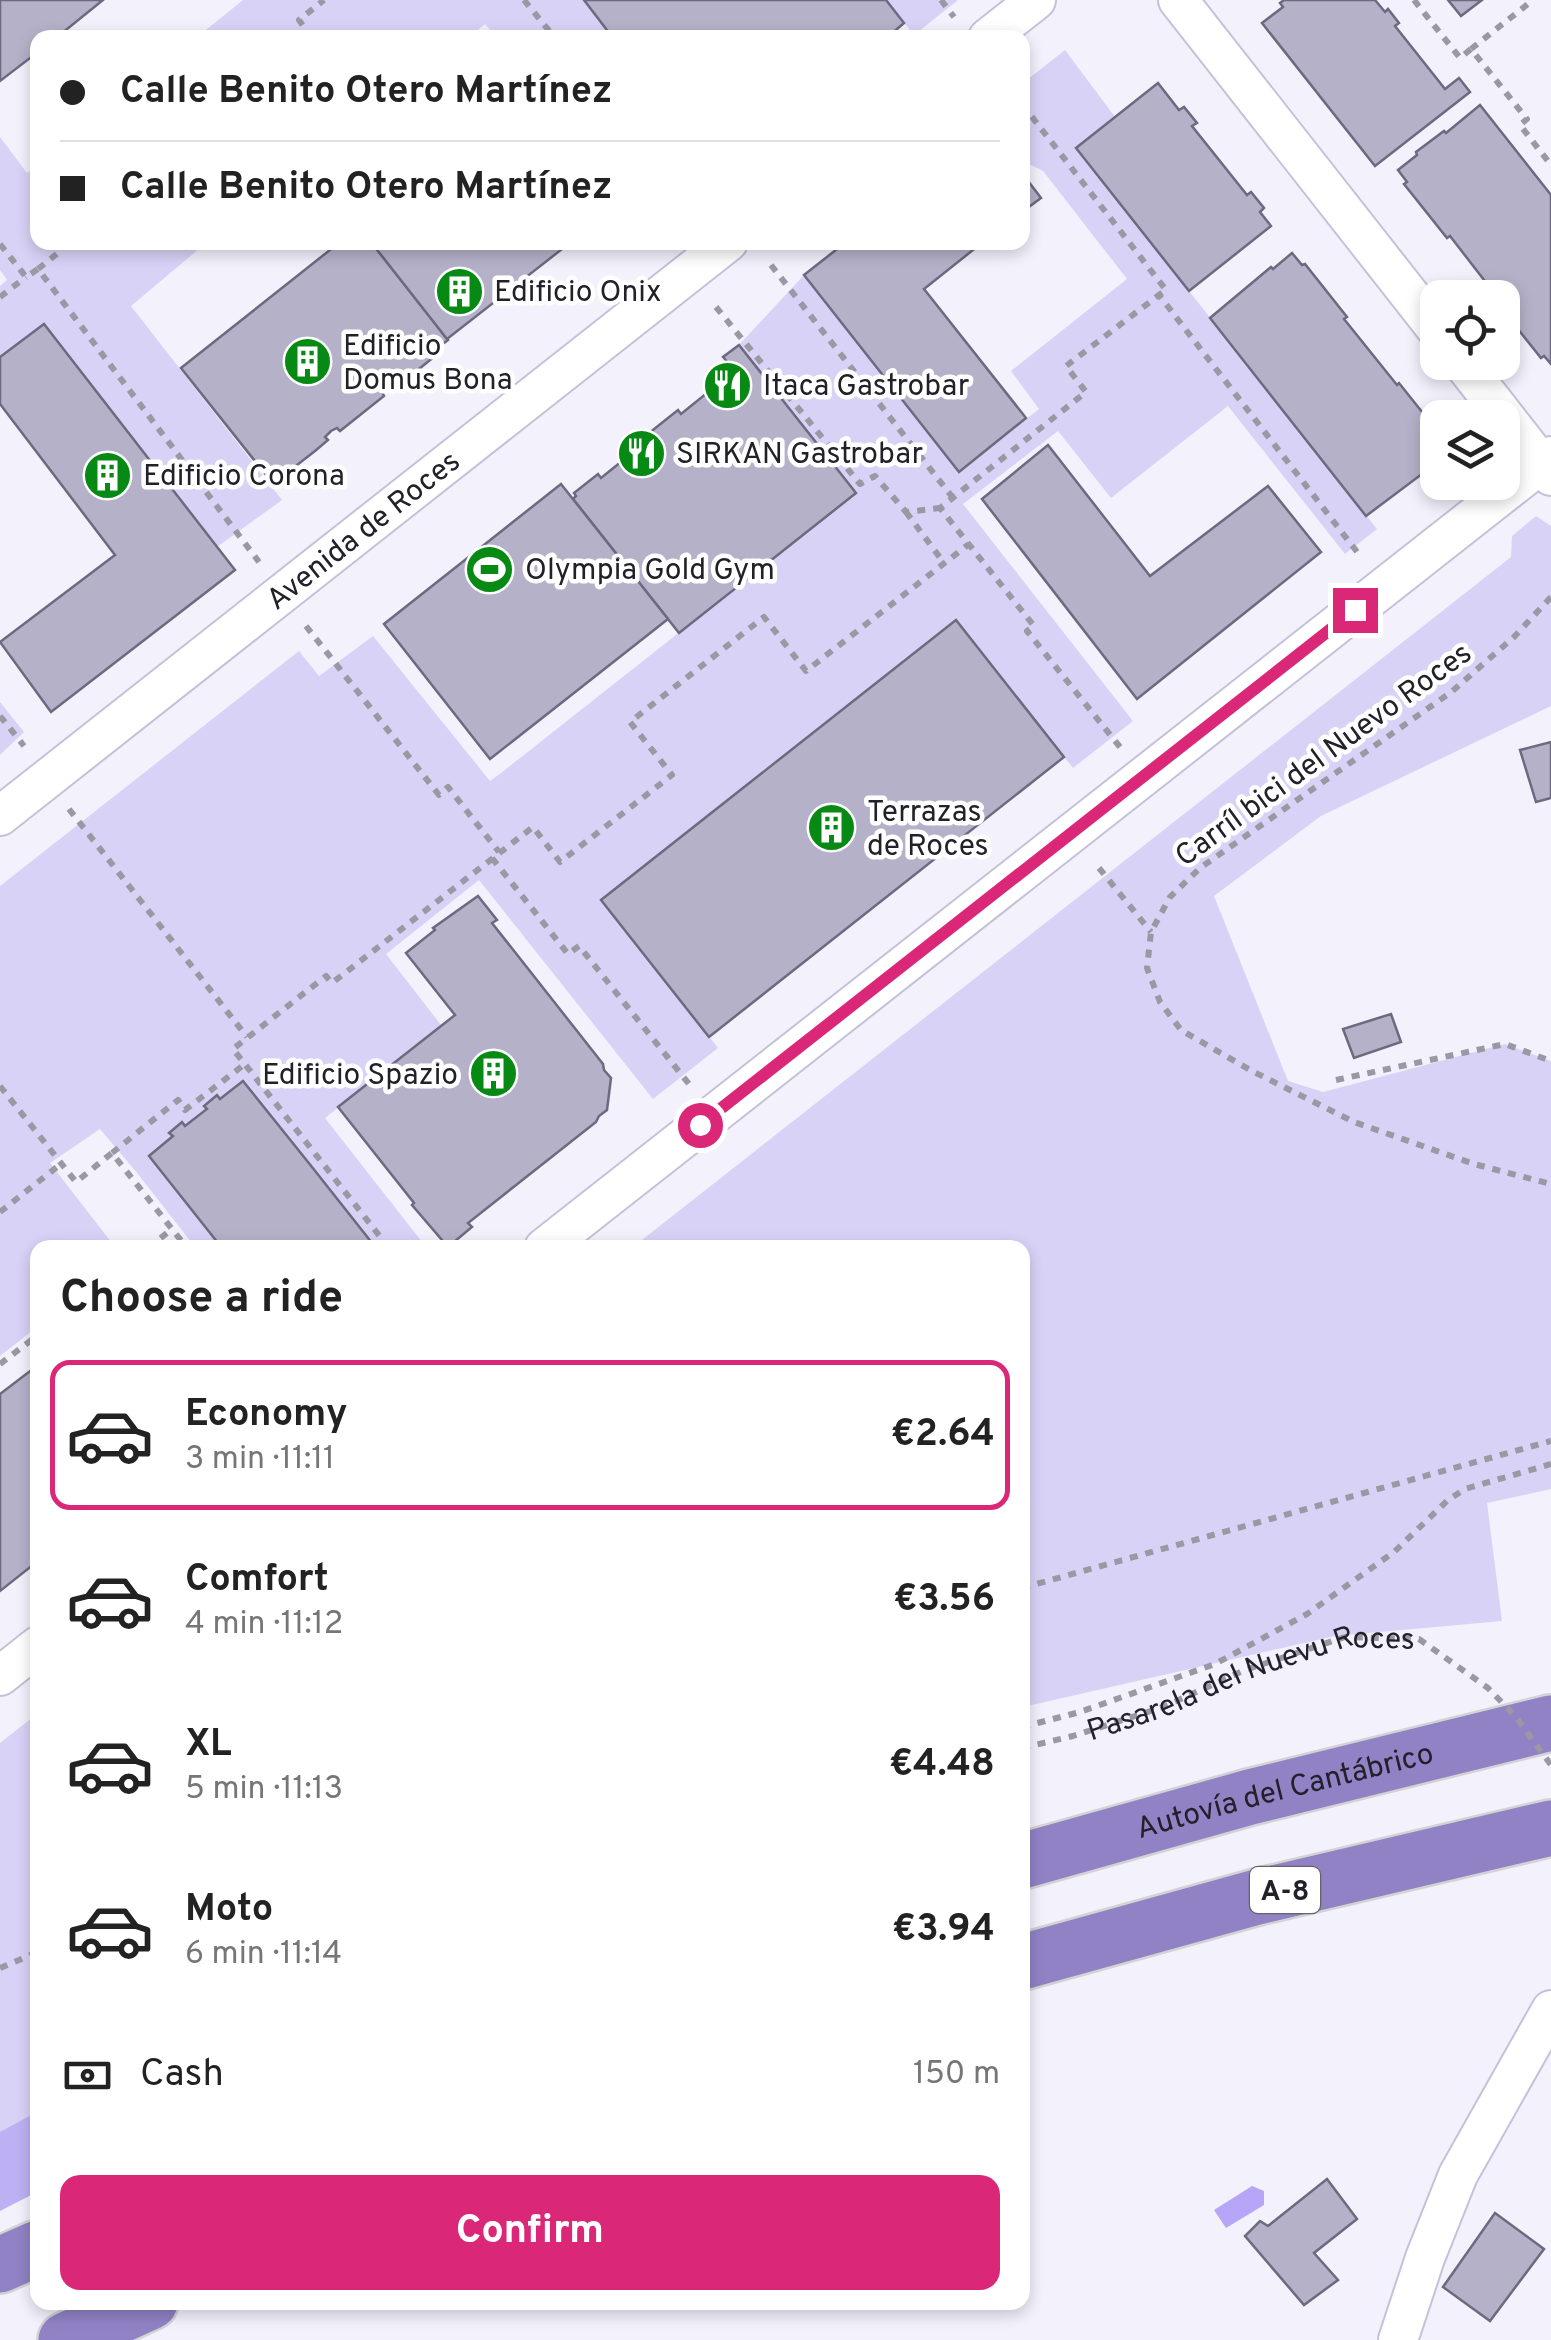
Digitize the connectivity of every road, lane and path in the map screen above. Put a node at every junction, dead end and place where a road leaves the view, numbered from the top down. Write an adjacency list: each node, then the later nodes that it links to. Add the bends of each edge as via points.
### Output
1 (324, 0): 9 (path, via 298,20)
2 (524, 0): 10 (path)
3 (941, 0): 8 (path)
4 (1036, 0): 11 (street)
5 (1178, 0): 24 (street)
6 (1414, 0): 12 (path, via 1460,58)
7 (1533, 0): 12 (path)
8 (954, 16)
9 (306, 30)
10 (548, 30)
11 (998, 30)
12 (1472, 49): 14 (path, via 1527,120 1520,125)
13 (1030, 114): 21 (path, via 1166,290)
14 (1551, 165)
15 (0, 244): 20 (path)
16 (56, 250): 19 (path)
17 (718, 250): 40 (street, Avenida de Roces)
18 (771, 264): 27 (path)
19 (38, 269): 20 (path); 32 (path)
20 (26, 277): 22 (path)
21 (1160, 295): 27 (path, via 1066,366 1086,392); 31 (path)
22 (0, 297)
23 (716, 307): 29 (path, via 860,484 875,476)
24 (1420, 308)
25 (1477, 380): 26 (street)
26 (1548, 465): 58 (street)
27 (953, 498): 28 (path)
28 (940, 508): 29 (path); 30 (path)
29 (906, 512): 33 (path)
30 (968, 544): 33 (path); 38 (path)
31 (1362, 558)
32 (259, 562)
33 (944, 563): 41 (path, via 806,671 764,617 630,722 672,775 560,862 533,826)
34 (1551, 597): 43 (path, Carríl bici del Nuevo Roces, via 1450,693 1200,868 1170,897)
35 (306, 626): 41 (path, via 439,794 448,788)
36 (0, 716): 37 (path)
37 (24, 746)
38 (1120, 747)
39 (70, 809): 44 (path)
40 (0, 816)
41 (496, 855): 44 (path, via 332,983 326,976); 48 (path, via 568,954 579,946)
42 (1098, 868): 43 (path)
43 (1151, 932): 52 (path, via 1146,968 1181,1030 1354,1122)
44 (247, 1038): 46 (path, via 233,1048)
45 (1551, 1060): 47 (path, via 1505,1044)
46 (245, 1064): 50 (path, via 186,1110 178,1100); 57 (path)
47 (1336, 1080)
48 (689, 1084)
49 (0, 1086): 51 (path)
50 (112, 1153): 51 (path, via 76,1182); 54 (path)
51 (62, 1163): 53 (path)
52 (1551, 1184)
53 (0, 1212)
54 (172, 1228): 55 (path); 56 (path)
55 (158, 1240)
56 (181, 1240)
57 (384, 1240)
58 (554, 1240)
59 (30, 1341): 60 (path)
60 (0, 1364)
61 (1551, 1442): 63 (path)
62 (1551, 1464): 67 (path, Pasarela del Nuevu Roces, via 1466,1489 1308,1614 1215,1664)
63 (1030, 1586)
64 (30, 1652): 65 (street)
65 (0, 1676)
66 (1551, 1723): 71 (highway, Autovía del Cantábrico)
67 (1030, 1725)
68 (1030, 1746): 69 (path, Pasarela del Nuevu Roces, bridge, via 1163,1707 1345,1636 1419,1638 1488,1688)
69 (1551, 1764)
70 (1551, 1828): 73 (highway, A-8, via 1257,1897)
71 (1030, 1859)
72 (30, 1955): 74 (path)
73 (1030, 1960)
74 (0, 1968)
75 (1551, 2010): 80 (street, via 1458,2175)
76 (30, 2252): 77 (highway)
77 (0, 2266)
78 (132, 2310): 79 (highway)
79 (66, 2340)
80 (1398, 2340)

